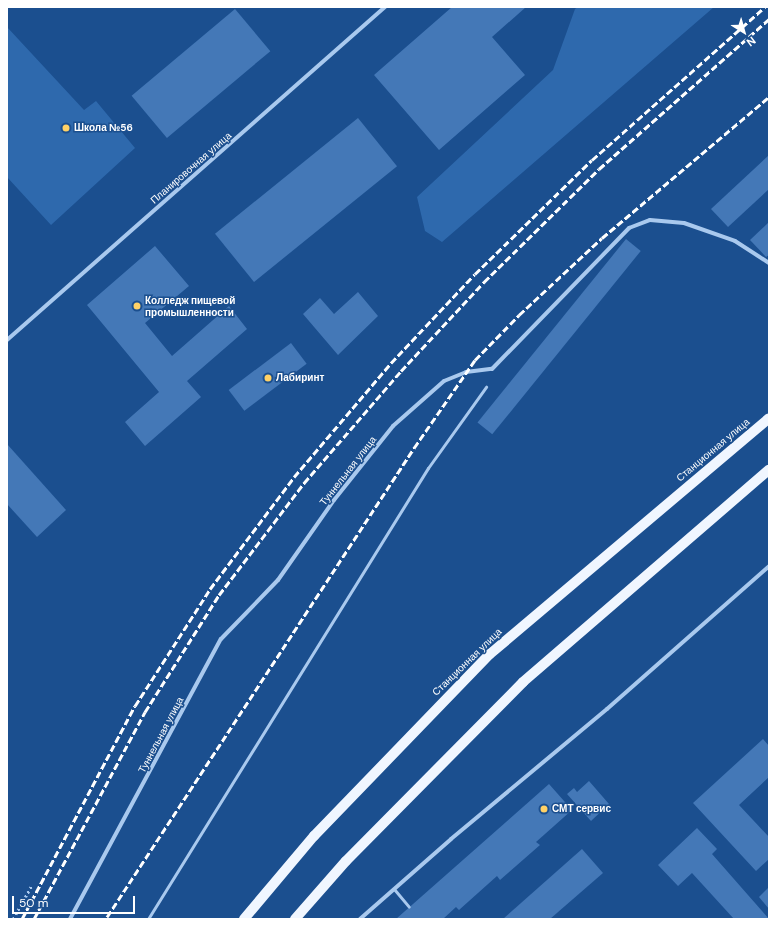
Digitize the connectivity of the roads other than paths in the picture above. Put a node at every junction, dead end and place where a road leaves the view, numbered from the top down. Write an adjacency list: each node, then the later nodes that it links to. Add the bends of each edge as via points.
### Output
1 (386, 7): 3 (street, Планировочная улица)
2 (769, 263): 10 (street, Туннельная улица, via 735,241 684,223 650,220 629,228 492,369 466,372 444,381 393,426 334,500 278,580 221,640)
3 (7, 340)
4 (486, 387): 11 (lane, via 428,468)
5 (769, 418): 12 (main road, Станционная улица, via 490,654 314,836)
6 (769, 470): 13 (main road, via 523,682 346,861)
7 (769, 566): 8 (street, via 608,709)
8 (394, 889): 9 (lane); 14 (street)
9 (409, 907)
10 (70, 919)
11 (148, 919)
12 (244, 919)
13 (295, 919)
14 (360, 919)

